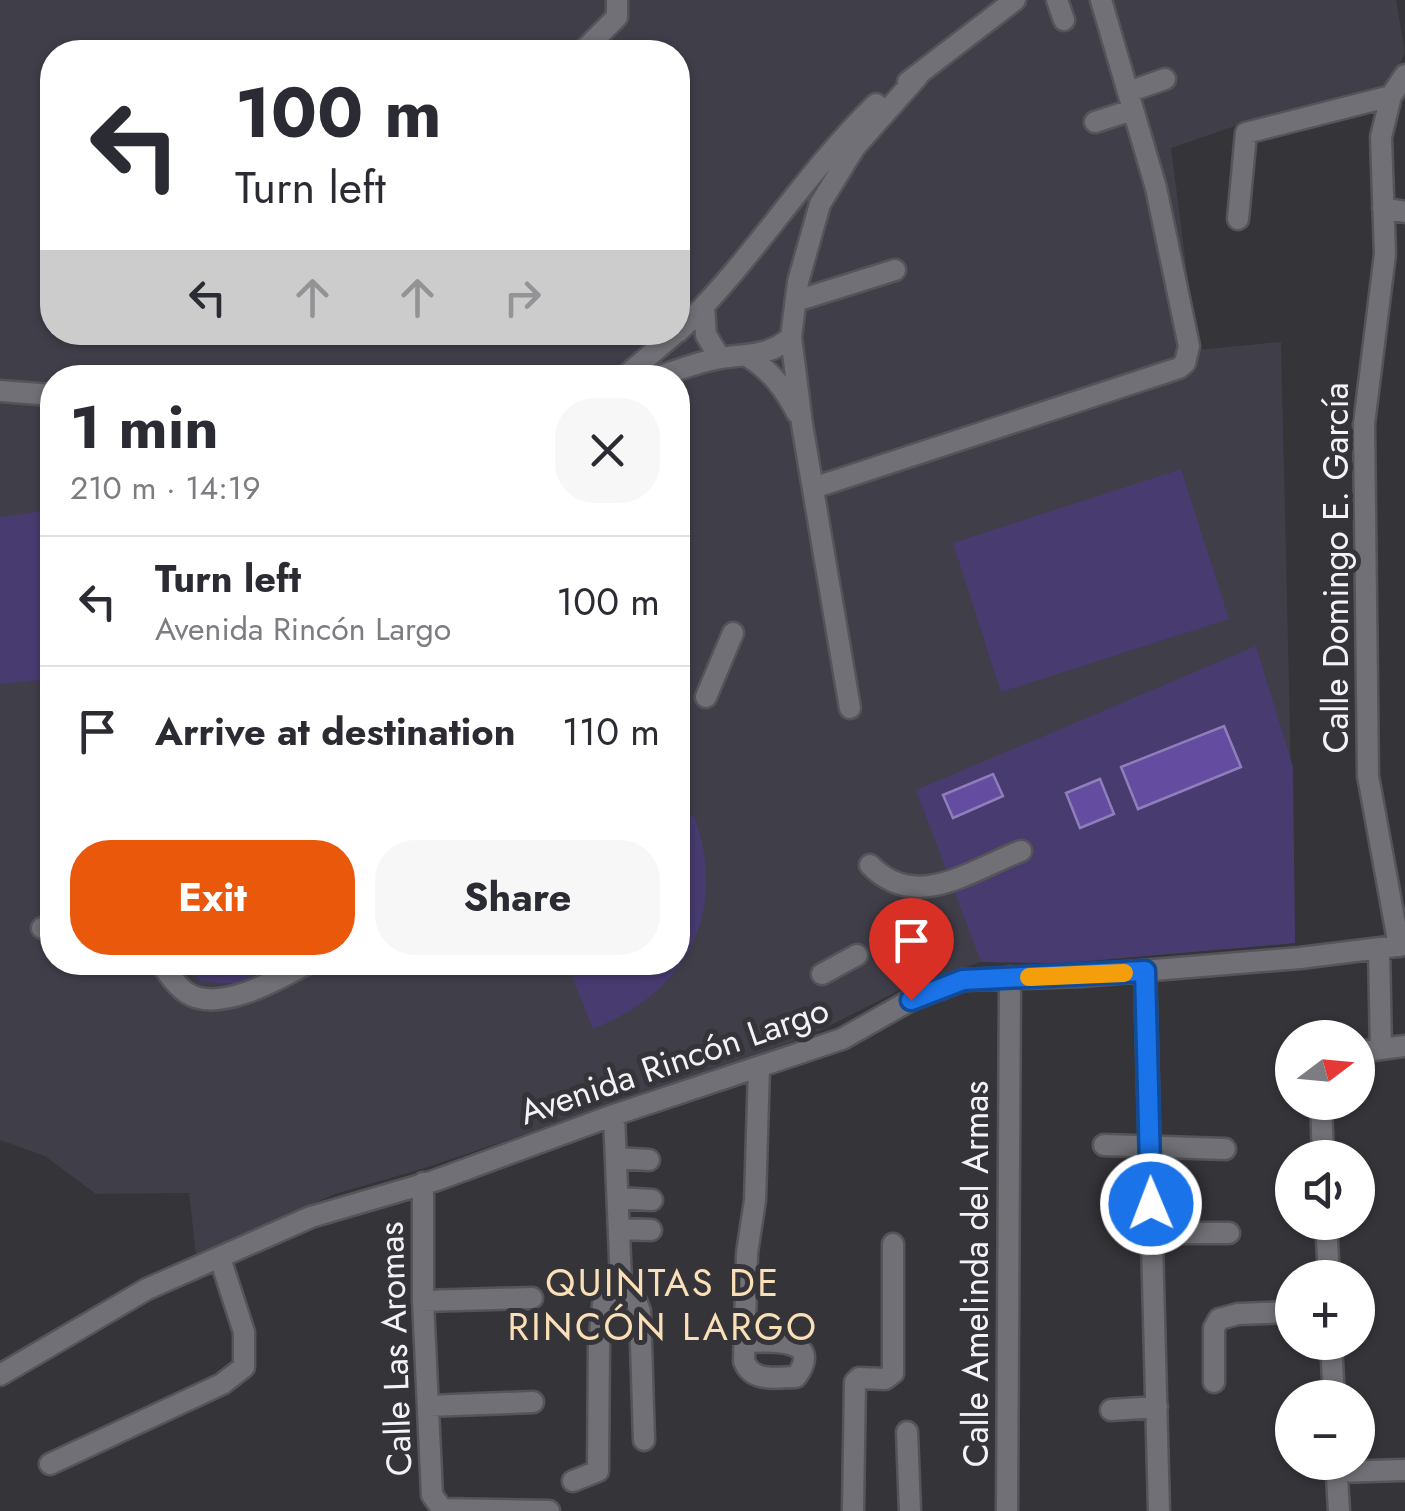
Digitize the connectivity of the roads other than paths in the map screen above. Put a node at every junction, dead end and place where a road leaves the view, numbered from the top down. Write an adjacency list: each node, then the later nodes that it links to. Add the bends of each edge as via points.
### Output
1 (617, 0): 4 (street, via 617,17)
2 (1014, 0): 6 (street)
3 (1101, 0): 9 (street)
4 (594, 40)
5 (1405, 74): 8 (street, Calle Domingo E. García)
6 (918, 76): 15 (street, via 855,147 820,204); 16 (street, via 854,125)
7 (1165, 79): 9 (street)
8 (1391, 96): 11 (street, Calle Domingo E. García, via 1381,137); 13 (street, via 1246,133)
9 (1130, 101): 10 (street); 27 (street, via 1179,287 1189,346 1185,363)
10 (1094, 122)
11 (1383, 208): 12 (street); 33 (street, Calle Domingo E. García, via 1385,254 1364,424 1367,762)
12 (1405, 212)
13 (1238, 218)
14 (895, 270): 15 (street)
15 (796, 301): 18 (street)
16 (704, 307): 17 (street); 21 (street, via 706,335)
17 (690, 320)
18 (791, 337): 20 (street, via 778,349); 26 (street)
19 (662, 345): 22 (street)
20 (747, 356): 21 (street); 26 (street, via 785,390)
21 (720, 358): 23 (street)
22 (638, 365)
23 (690, 367)
24 (0, 391): 25 (street)
25 (40, 395)
26 (802, 424): 27 (street)
27 (813, 488): 30 (street)
28 (734, 633): 29 (street)
29 (706, 697)
30 (850, 708)
31 (1021, 851): 32 (street, via 924,889 903,887)
32 (870, 864)
33 (1394, 947): 35 (street, Avenida Rincón Largo); 41 (street, Calle Domingo E. García)
34 (857, 955): 36 (street)
35 (1145, 971): 39 (street, Avenida Rincón Largo); 46 (street)
36 (822, 974)
37 (171, 975): 38 (street, via 186,992 210,999)
38 (284, 975)
39 (1010, 977): 43 (street, Avenida Rincón Largo, via 963,980 842,1039); 81 (street, Calle Amelinda del Armas)
40 (1405, 1046): 41 (street)
41 (1381, 1048): 42 (street)
42 (1375, 1049)
43 (759, 1068): 44 (street, Avenida Rincón Largo); 63 (street)
44 (614, 1114): 48 (street); 50 (street, Avenida Rincón Largo)
45 (1104, 1144): 46 (street)
46 (1150, 1148): 47 (street); 55 (street)
47 (1225, 1149)
48 (616, 1158): 49 (street); 51 (street)
49 (650, 1160)
50 (423, 1183): 58 (street, Avenida Rincón Largo, via 311,1217); 61 (street, Calle Las Aromas)
51 (618, 1198): 52 (street); 53 (street)
52 (652, 1200)
53 (619, 1229): 54 (street); 59 (street)
54 (651, 1230)
55 (1152, 1233): 56 (street); 68 (street)
56 (1229, 1233)
57 (893, 1244): 79 (street, via 894,1373 856,1382)
58 (220, 1258): 64 (street, Avenida Rincón Largo, via 147,1289); 72 (street, via 244,1332 244,1367 222,1384)
59 (621, 1282): 71 (street, via 640,1311); 76 (street, via 603,1304 598,1470)
60 (532, 1298): 61 (street)
61 (423, 1301): 67 (street, Calle Las Aromas)
62 (1275, 1313): 65 (street, via 1220,1319 1214,1328)
63 (746, 1342): 63 (street, via 744,1361 755,1376 796,1377 802,1362 796,1344)
64 (0, 1375)
65 (1214, 1382)
66 (533, 1402): 67 (street)
67 (428, 1406): 77 (street, Calle Las Aromas, via 432,1494)
68 (1157, 1407): 69 (street); 82 (street)
69 (1110, 1410)
70 (907, 1432): 80 (street)
71 (644, 1440)
72 (50, 1464)
73 (1375, 1469): 74 (street)
74 (1405, 1470)
75 (1337, 1480): 83 (street)
76 (573, 1481)
77 (442, 1509): 78 (street)
78 (549, 1511)
79 (853, 1511)
80 (910, 1511)
81 (1008, 1511)
82 (1159, 1511)
83 (1339, 1511)

